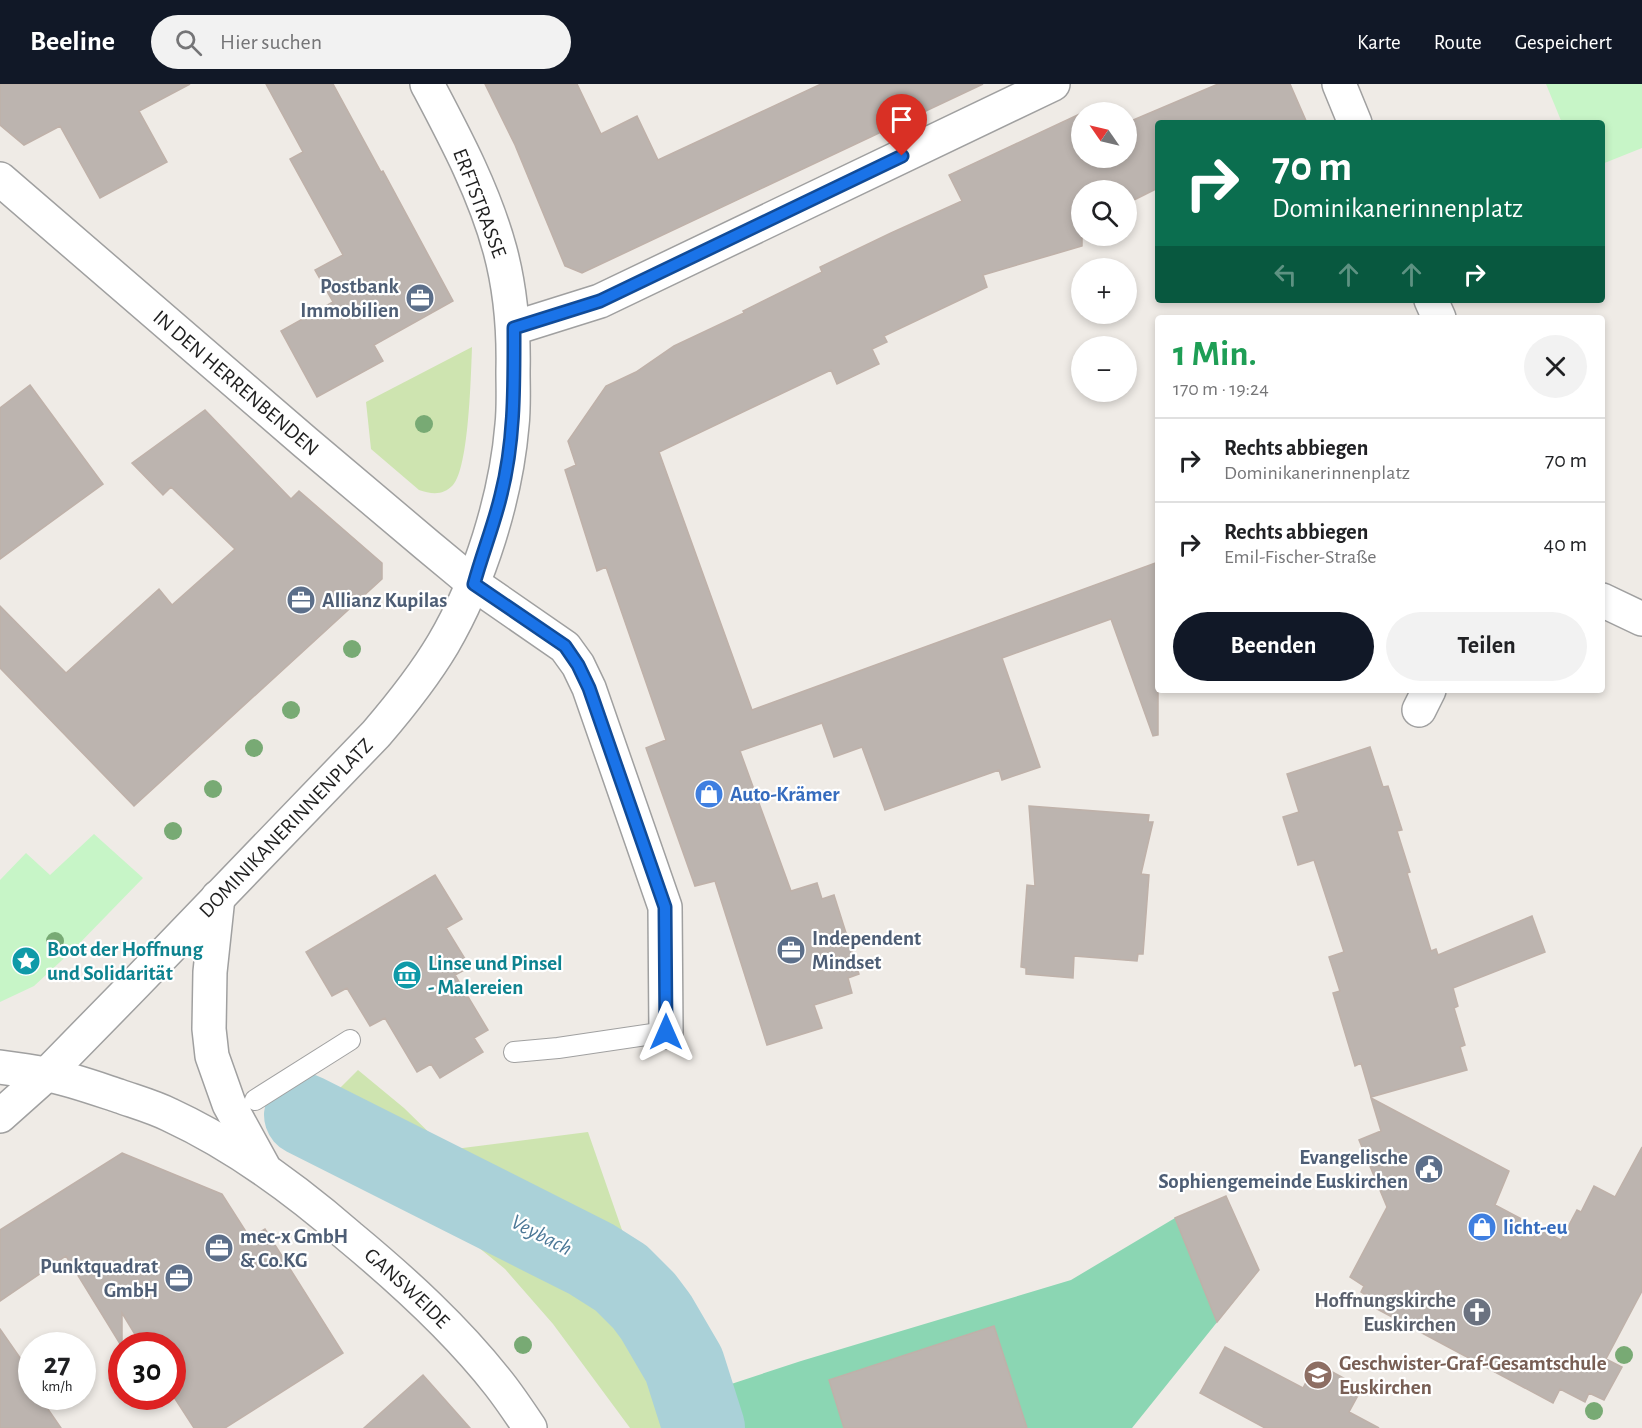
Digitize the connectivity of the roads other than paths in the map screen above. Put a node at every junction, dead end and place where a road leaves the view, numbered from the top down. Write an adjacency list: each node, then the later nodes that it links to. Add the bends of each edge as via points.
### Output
1 (427, 84): 6 (street, ERFTSTRASSE, via 461,148 491,223 508,284)
2 (1053, 84): 6 (street, via 600,301)
3 (1339, 84): 4 (street)
4 (1354, 120)
5 (0, 179): 7 (street, IN DEN HERRENBENDEN)
6 (514, 328): 7 (street, DOMINIKANERINNENPLATZ, via 507,466)
7 (474, 584): 10 (street, DOMINIKANERINNENPLATZ, via 443,644 394,713); 11 (street, via 565,646 589,688 665,907)
8 (1605, 601): 9 (street)
9 (1642, 619)
10 (218, 897): 15 (street, DOMINIKANERINNENPLATZ); 18 (street, GANSWEIDE, via 210,972 212,1056 229,1104)
11 (666, 1032): 13 (lane)
12 (350, 1040): 16 (lane)
13 (514, 1052)
14 (0, 1067): 15 (street, GANSWEIDE)
15 (46, 1075): 17 (street, DOMINIKANERINNENPLATZ); 18 (street, GANSWEIDE, via 169,1114)
16 (255, 1100)
17 (0, 1116)
18 (264, 1168): 19 (street, GANSWEIDE, via 418,1297 473,1353)
19 (530, 1428)

